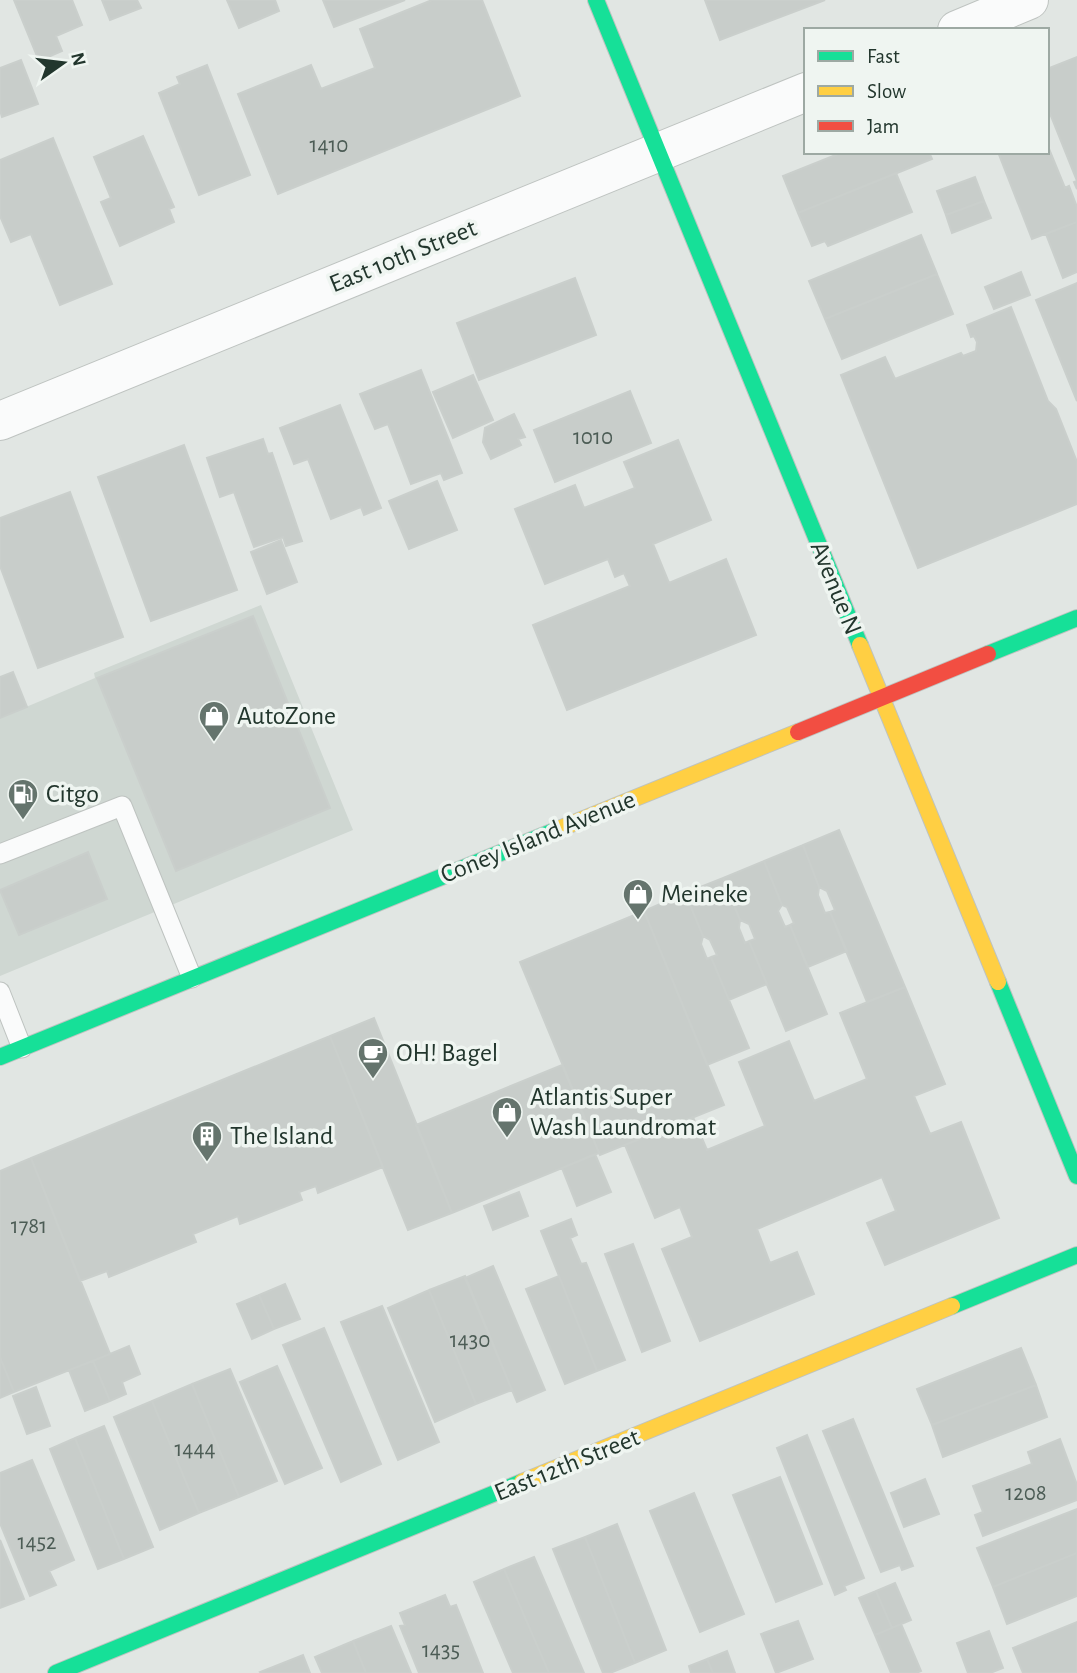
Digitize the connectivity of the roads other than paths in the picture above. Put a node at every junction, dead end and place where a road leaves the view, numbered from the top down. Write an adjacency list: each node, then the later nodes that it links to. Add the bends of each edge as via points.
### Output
1 (596, 0): 5 (street, Avenue N)
2 (1030, 0): 3 (street)
3 (962, 28)
4 (804, 93): 5 (street, East 10th Street)
5 (658, 152): 6 (street, East 10th Street); 8 (street, Avenue N)
6 (0, 421)
7 (1077, 618): 8 (street, Coney Island Avenue)
8 (881, 698): 10 (street, Coney Island Avenue); 14 (street, Avenue N)
9 (0, 853): 10 (lane, via 122,806)
10 (192, 978): 12 (street, Coney Island Avenue)
11 (0, 992): 12 (lane)
12 (22, 1048): 13 (street, Coney Island Avenue)
13 (0, 1057)
14 (1077, 1176)
15 (1077, 1255): 16 (street, East 12th Street)
16 (56, 1673)

